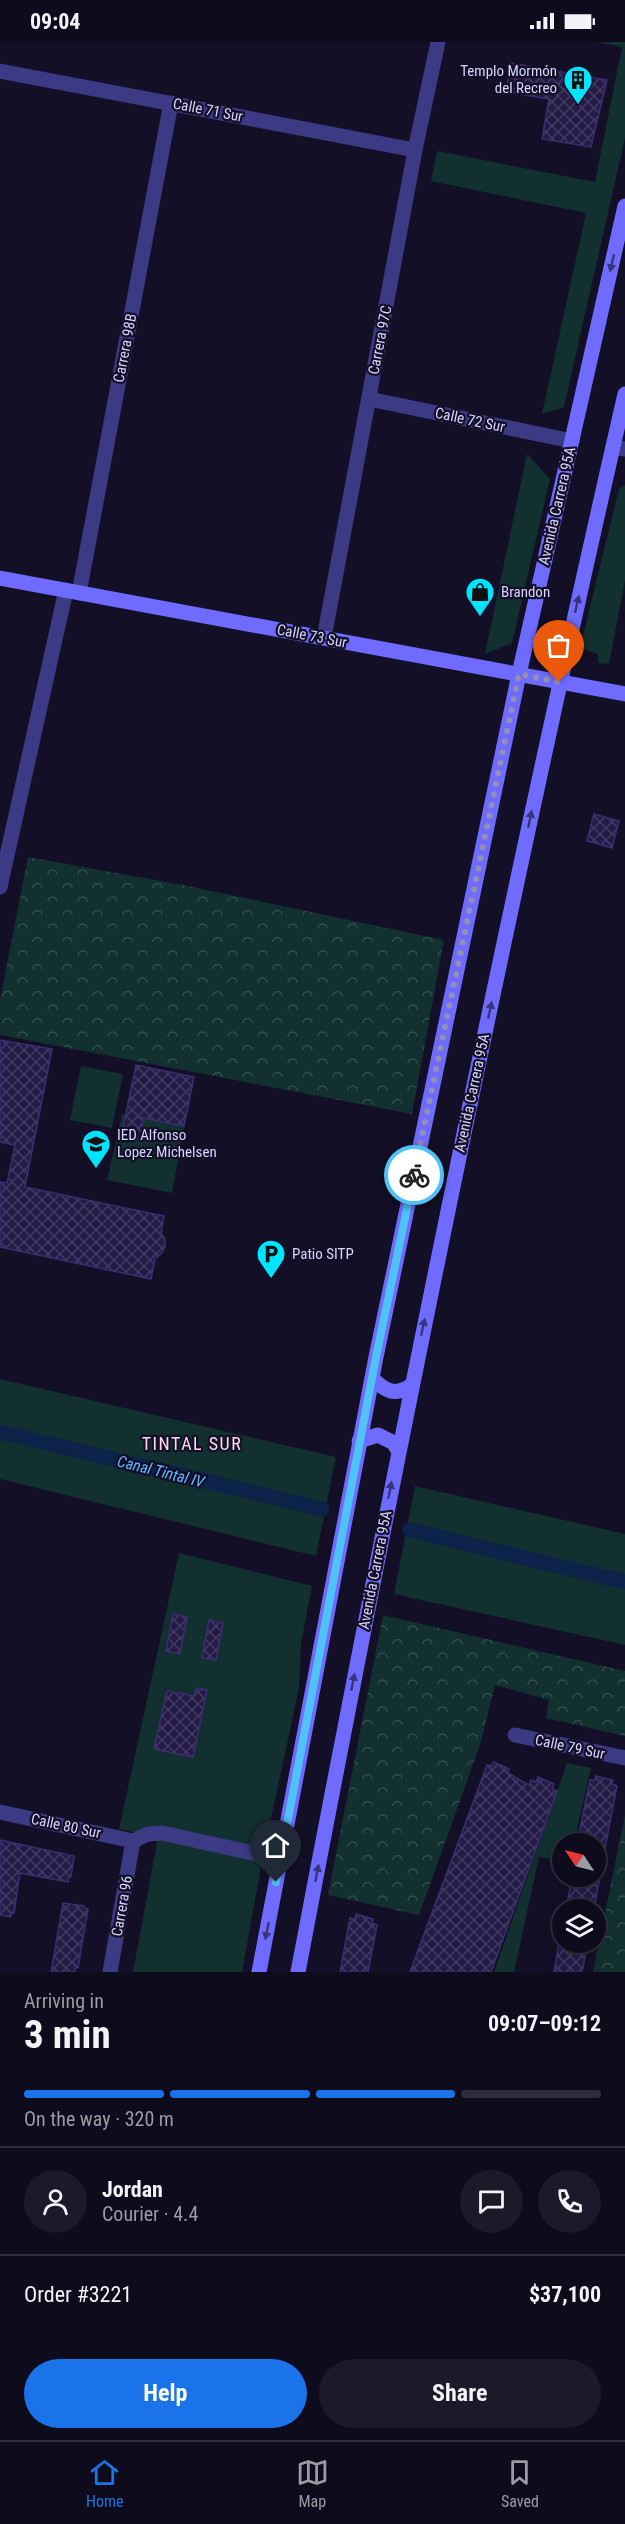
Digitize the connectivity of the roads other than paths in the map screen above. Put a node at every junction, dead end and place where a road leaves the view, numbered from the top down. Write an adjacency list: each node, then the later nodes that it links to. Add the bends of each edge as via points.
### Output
1 (438, 42): 4 (street, Carrera 97C)
2 (0, 71): 3 (street, Calle 71 Sur)
3 (171, 103): 4 (street, Calle 71 Sur); 11 (street, Carrera 98B)
4 (416, 150): 7 (street, Carrera 97C)
5 (625, 206): 8 (main road, Avenida Carrera 95A, one-way to 8)
6 (625, 394): 9 (main road, Avenida Carrera 95A)
7 (369, 399): 8 (street, Calle 72 Sur); 12 (street, Carrera 97C)
8 (572, 441): 13 (main road, Avenida Carrera 95A)
9 (619, 448): 14 (main road, Avenida Carrera 95A, one-way to 9)
10 (0, 578): 11 (main road, Calle 73 Sur)
11 (73, 591): 12 (main road, Calle 73 Sur); 16 (street, Carrera 98B)
12 (324, 638): 13 (main road, Calle 73 Sur)
13 (519, 674): 14 (main road, Calle 73 Sur); 17 (main road, Avenida Carrera 95A)
14 (559, 682): 15 (main road, Calle 73 Sur); 18 (main road, Avenida Carrera 95A, one-way to 14)
15 (625, 694)
16 (0, 887)
17 (372, 1378): 18 (main road, via 393,1393); 19 (main road, Avenida Carrera 95A)
18 (412, 1385): 20 (main road, Avenida Carrera 95A)
19 (359, 1441): 20 (main road, via 378,1435 393,1443); 25 (main road, Avenida Carrera 95A)
20 (398, 1451): 28 (main road, Avenida Carrera 95A, one-way to 20)
21 (515, 1735): 22 (street, Calle 79 Sur)
22 (625, 1758)
23 (0, 1812): 24 (street, Calle 80 Sur)
24 (133, 1841): 25 (street, via 162,1833); 26 (street, Carrera 96)
25 (280, 1859): 27 (main road, Avenida Carrera 95A, one-way to 27)
26 (110, 1972)
27 (259, 1972)
28 (298, 1972)

